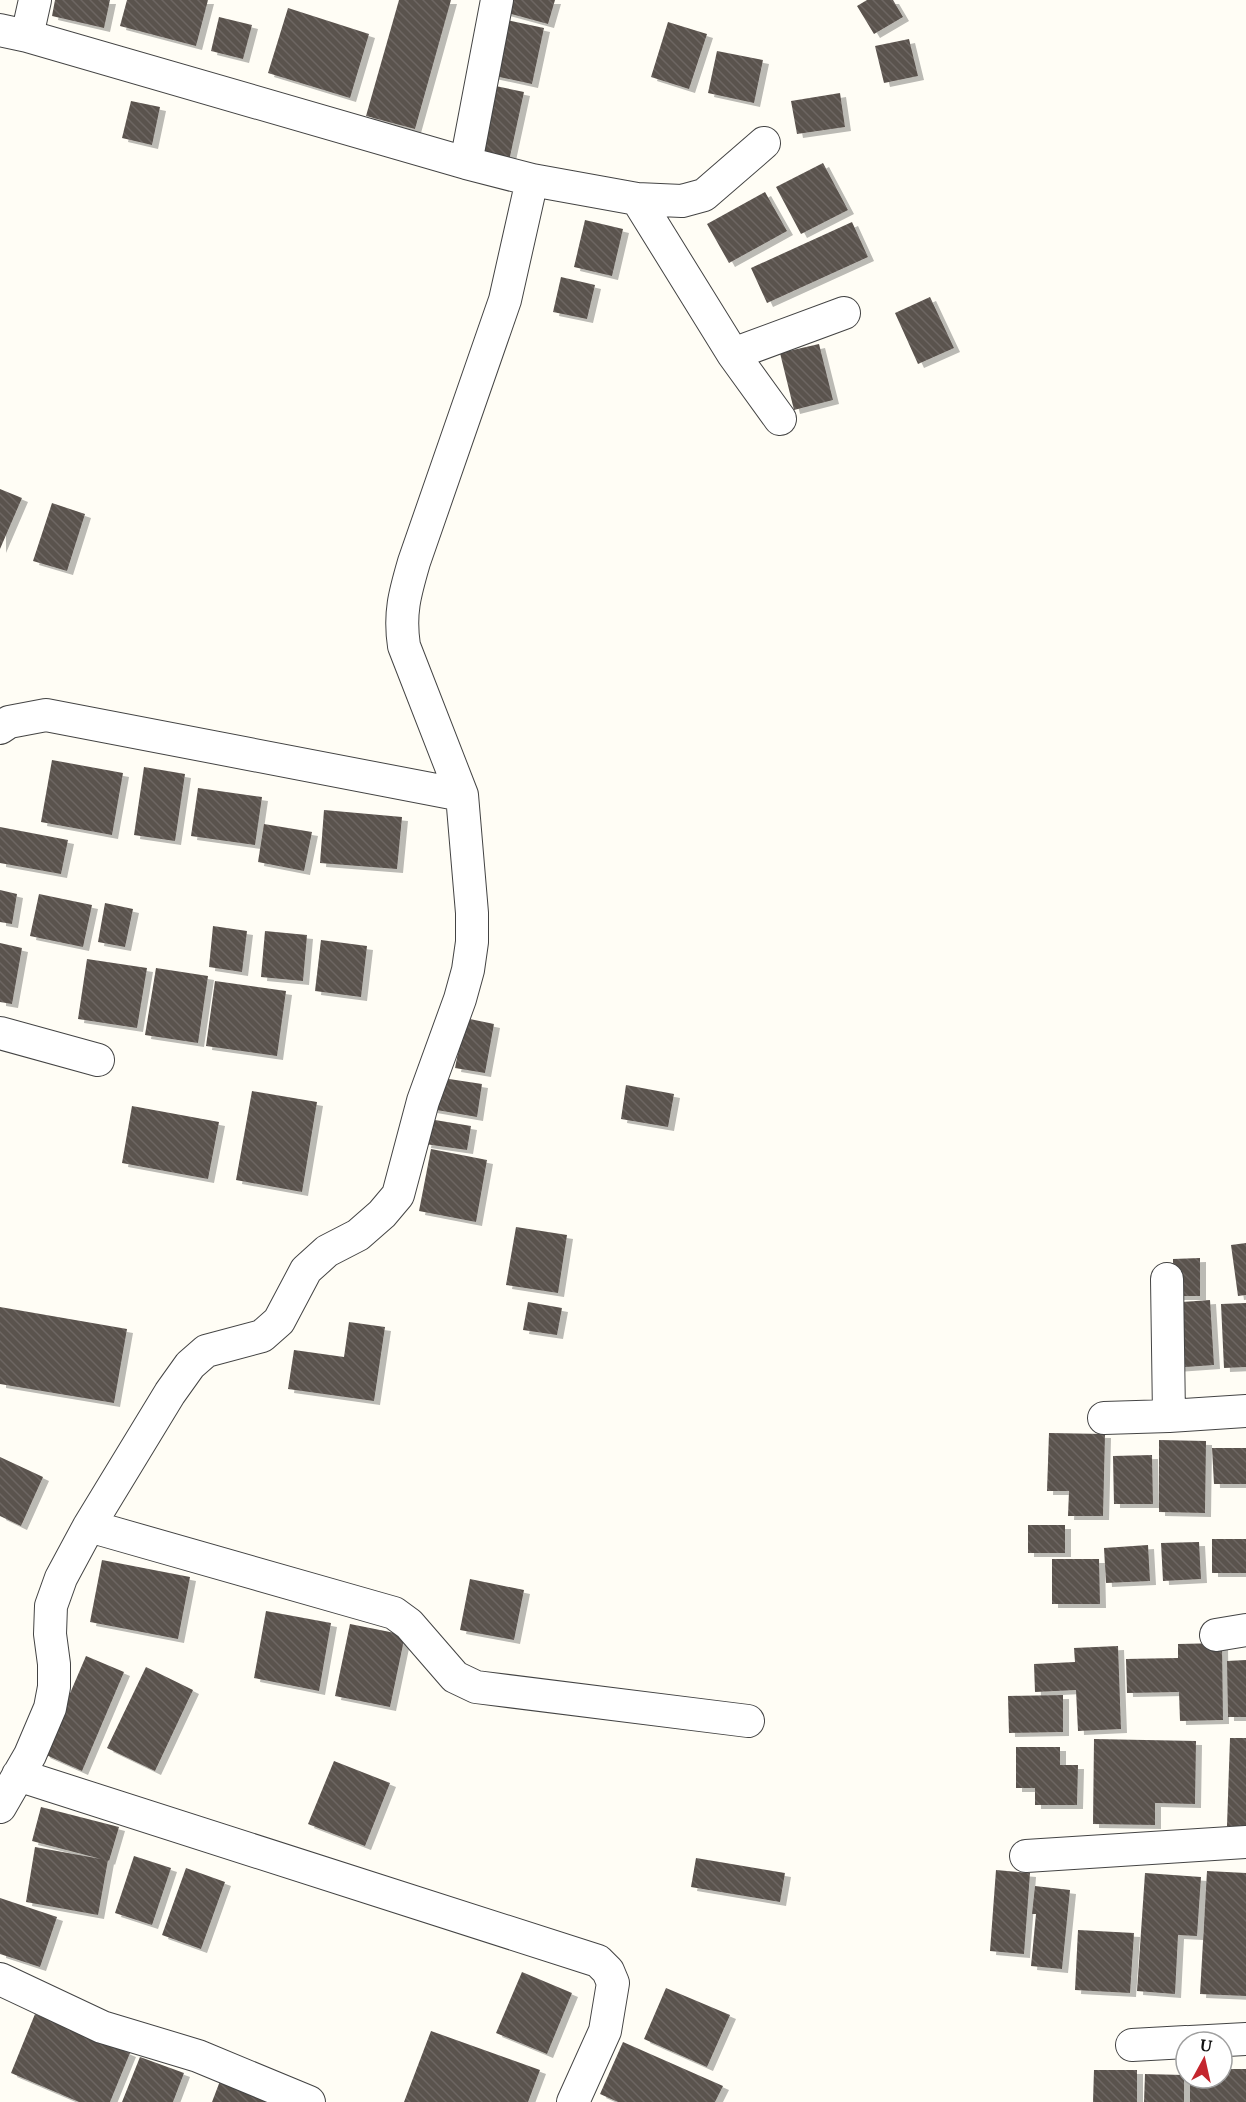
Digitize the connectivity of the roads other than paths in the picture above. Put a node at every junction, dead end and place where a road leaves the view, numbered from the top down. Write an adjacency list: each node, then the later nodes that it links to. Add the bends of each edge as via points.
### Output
1 (35, 0): 3 (street)
2 (497, 0): 5 (street)
3 (13, 33): 5 (street)
4 (764, 143): 7 (street, via 704,195 682,201)
5 (466, 163): 6 (street)
6 (532, 180): 7 (street); 12 (street, via 505,300 414,562 400,624 404,646)
7 (637, 199): 9 (street)
8 (844, 313): 9 (street)
9 (733, 354): 10 (street)
10 (780, 419)
11 (0, 728): 12 (street, via 9,722 46,715)
12 (462, 795): 19 (street, via 472,913 468,970 423,1101 398,1195 358,1235 327,1251 306,1270 279,1321 262,1336 206,1351 190,1365)
13 (0, 1033): 14 (street)
14 (98, 1060)
15 (1167, 1279): 17 (street)
16 (1246, 1411): 17 (street)
17 (1169, 1416): 18 (street)
18 (1104, 1418)
19 (89, 1526): 20 (street, via 394,1613 409,1624 455,1677 476,1687); 21 (street, via 51,1606 52,1698)
20 (748, 1721)
21 (18, 1775): 22 (street); 29 (street, via 598,1961 613,1983 605,2031)
22 (0, 1807)
23 (1246, 1842): 24 (street)
24 (1026, 1856)
25 (0, 1979): 28 (street, via 102,2027 198,2056)
26 (1174, 2043): 27 (street)
27 (1132, 2045)
28 (309, 2102)
29 (573, 2102)

